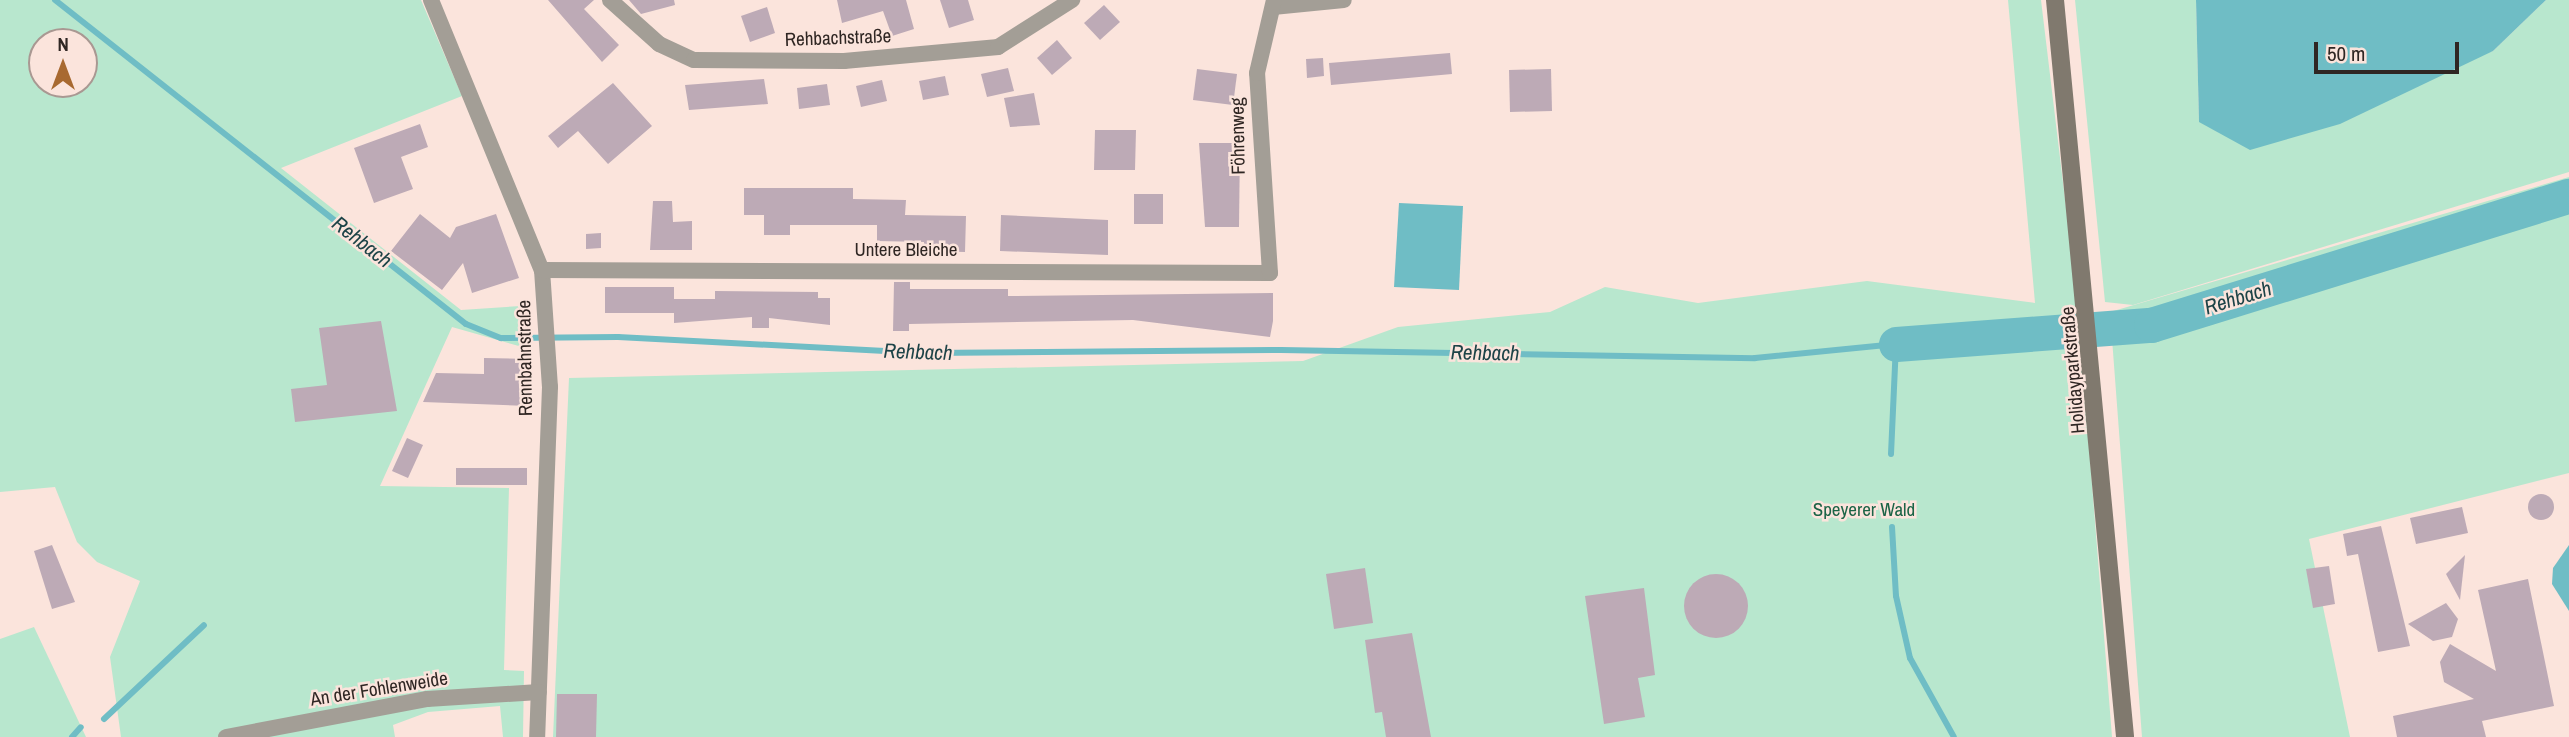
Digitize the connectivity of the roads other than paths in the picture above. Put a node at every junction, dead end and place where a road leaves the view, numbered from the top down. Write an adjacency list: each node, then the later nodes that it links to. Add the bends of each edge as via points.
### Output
1 (431, 0): 7 (street, Rennbahnstraße)
2 (610, 0): 3 (street, Rehbachstraße, via 659,44 694,60 844,61 998,47)
3 (1072, 0)
4 (1344, 0): 6 (street)
5 (2055, 0): 12 (main road, Holidayparkstraße, via 2094,361)
6 (1273, 3): 8 (street, Föhrenweg, via 1257,73)
7 (542, 270): 8 (street, Untere Bleiche); 9 (street, Rennbahnstraße, via 548,349)
8 (1270, 273)
9 (539, 692): 10 (street, An der Fohlenweide, via 427,699); 11 (street, Rennbahnstraße)
10 (226, 737)
11 (537, 737)
12 (2125, 737)

